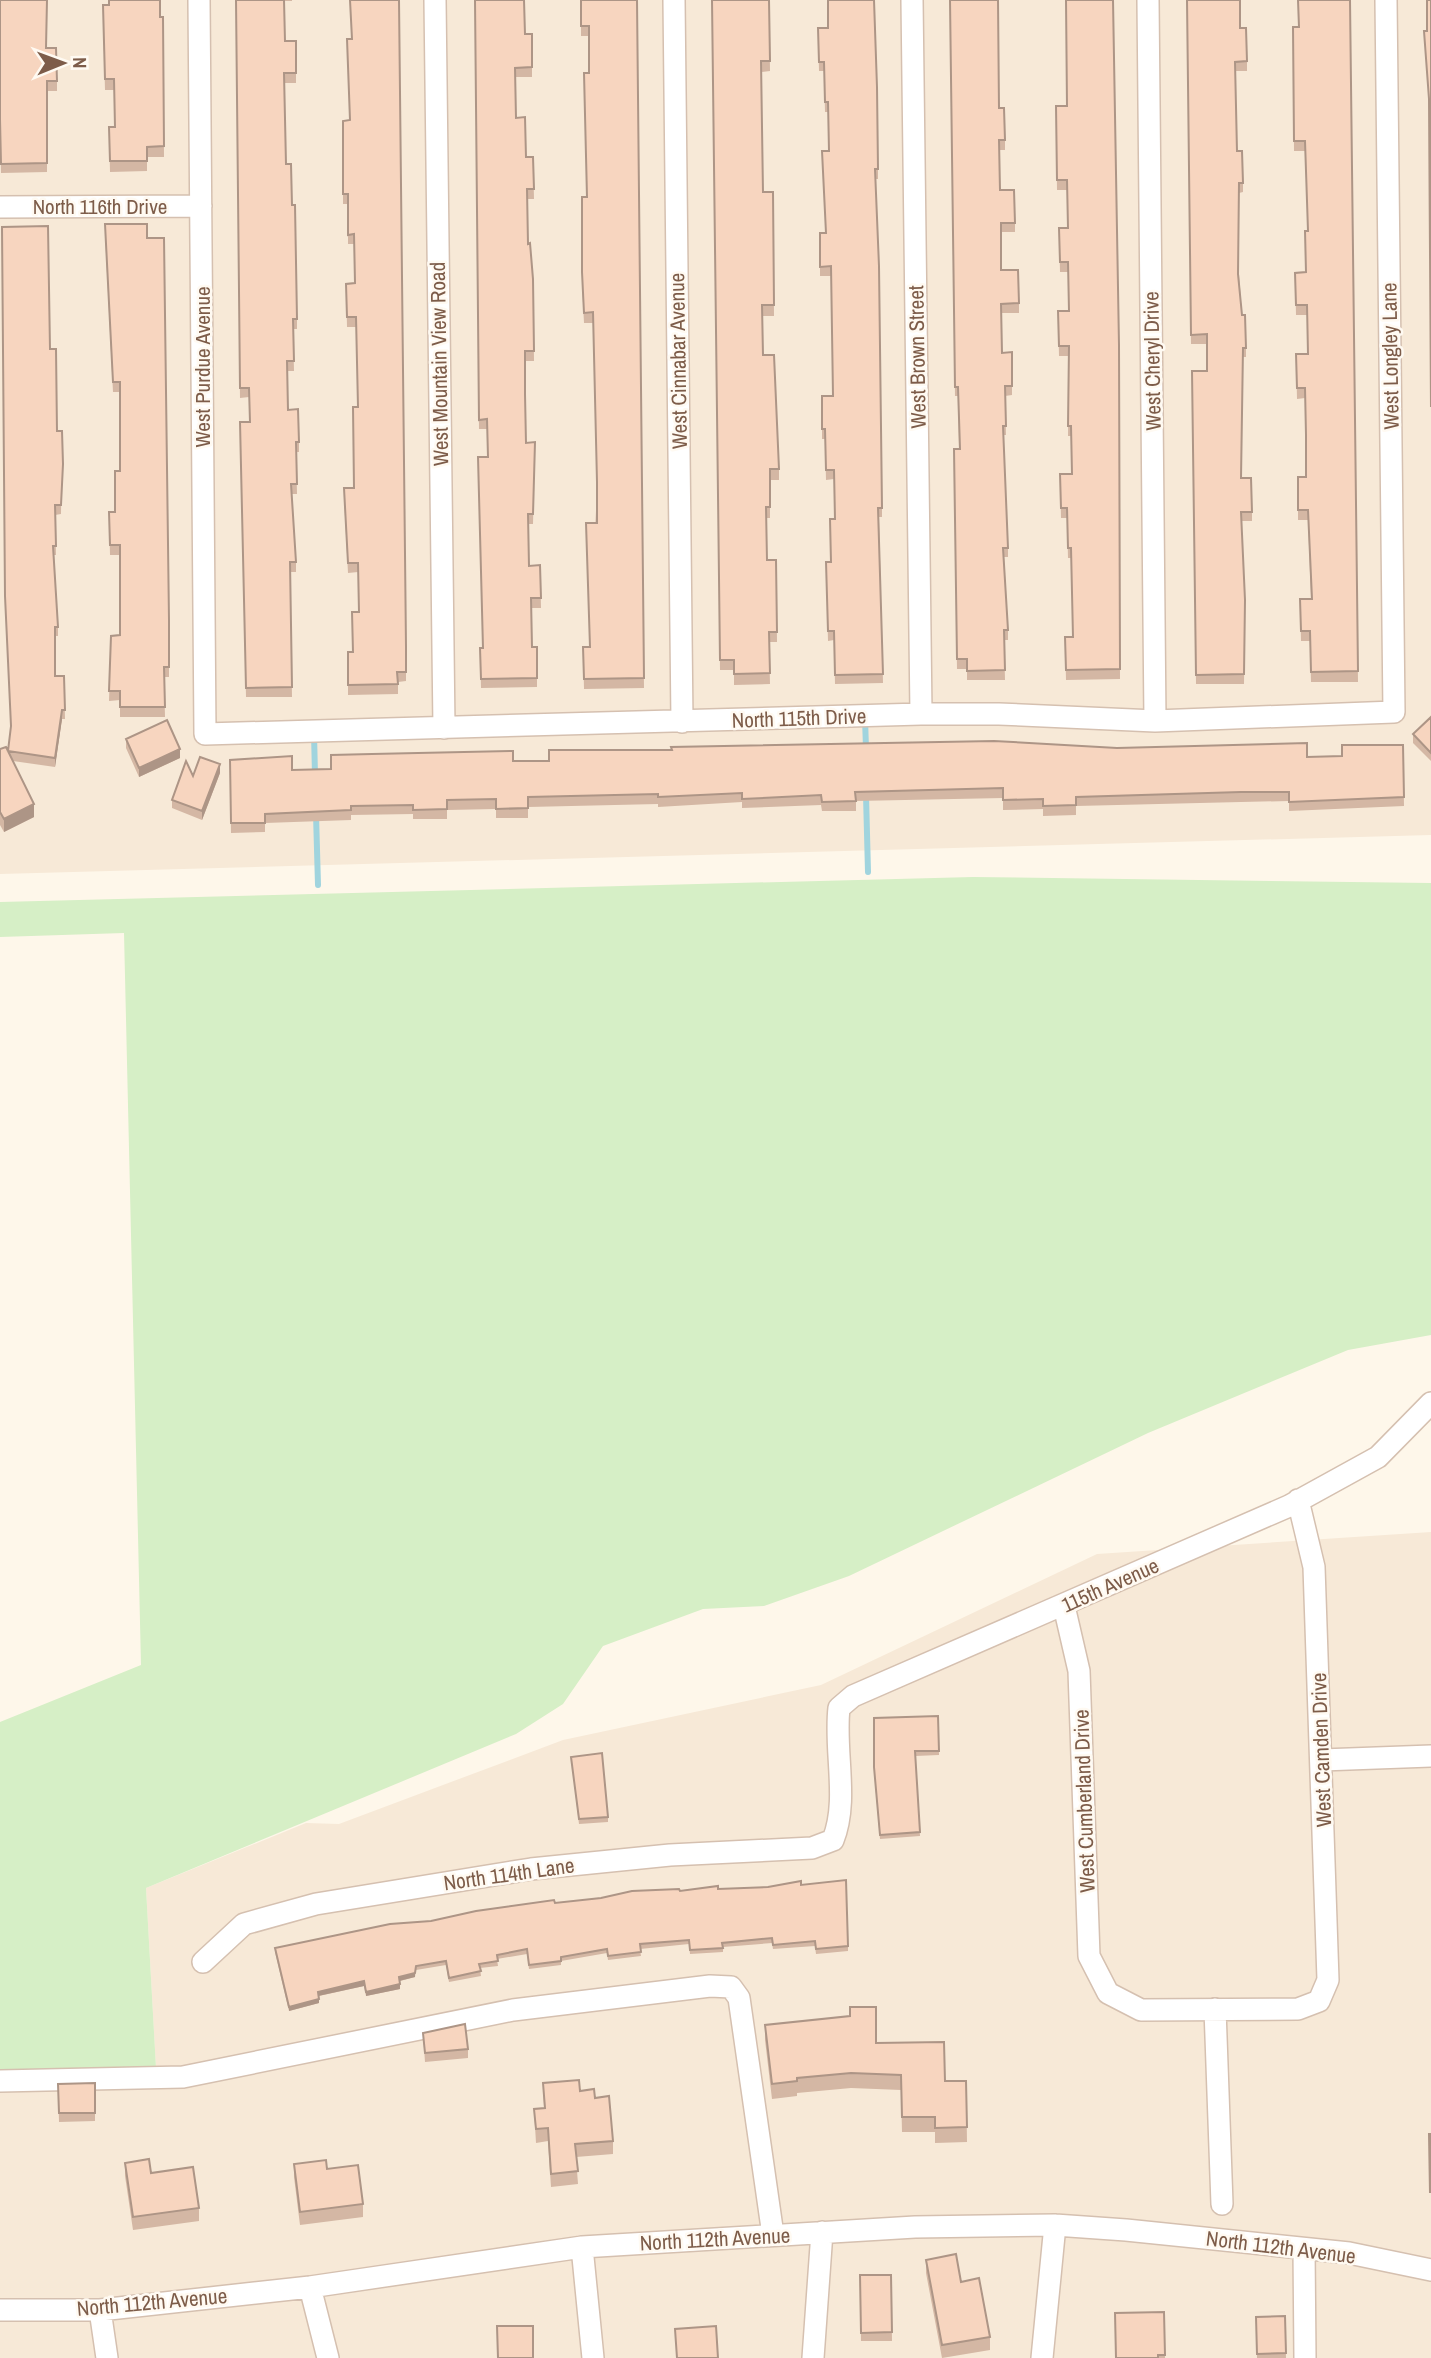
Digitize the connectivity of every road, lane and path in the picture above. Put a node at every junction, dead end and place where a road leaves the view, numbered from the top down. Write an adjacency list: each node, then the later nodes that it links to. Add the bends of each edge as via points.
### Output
1 (199, 0): 7 (street, West Purdue Avenue)
2 (435, 0): 13 (street, West Mountain View Road)
3 (674, 0): 12 (street, West Cinnabar Avenue)
4 (912, 0): 10 (street, West Brown Street)
5 (1148, 0): 11 (street, West Cheryl Drive)
6 (1386, 0): 9 (street, West Longley Lane)
7 (201, 206): 8 (street, North 116th Drive); 14 (street, West Purdue Avenue)
8 (0, 207)
9 (1394, 712): 11 (street, North 115th Drive)
10 (921, 714): 11 (street, North 115th Drive); 12 (street, North 115th Drive)
11 (1155, 721)
12 (682, 722): 13 (street, North 115th Drive)
13 (444, 728): 14 (street, North 115th Drive)
14 (205, 734)
15 (1431, 1403): 16 (street, 115th Avenue, via 1378,1457)
16 (1298, 1500): 17 (street, 115th Avenue); 19 (street, West Camden Drive, via 1314,1567)
17 (1064, 1606): 20 (street, 115th Avenue, via 853,1696 839,1708 841,1821); 22 (street, West Cumberland Drive, via 1079,1671 1090,1956 1108,1993 1141,2010)
18 (1431, 1756): 19 (street)
19 (1322, 1760): 22 (street, West Camden Drive, via 1328,1980 1319,2001 1298,2009)
20 (833, 1840): 21 (street, North 114th Lane, via 812,1848 670,1855 531,1869 316,1904 244,1924)
21 (203, 1962)
22 (1215, 2009): 24 (street)
23 (0, 2081): 27 (street, via 183,2077 513,2010 731,1987 739,1998)
24 (1222, 2204)
25 (1055, 2225): 26 (street, North 112th Avenue); 29 (street, North 112th Avenue); 38 (street)
26 (822, 2232): 27 (street, North 112th Avenue); 37 (street)
27 (773, 2235): 28 (street, North 112th Avenue)
28 (582, 2247): 31 (street, North 112th Avenue); 36 (street)
29 (1304, 2249): 30 (street, North 112th Avenue); 39 (street)
30 (1431, 2270)
31 (310, 2287): 32 (street, North 112th Avenue); 35 (street)
32 (100, 2309): 33 (street, North 112th Avenue); 34 (street)
33 (0, 2310)
34 (107, 2358)
35 (328, 2358)
36 (593, 2358)
37 (813, 2358)
38 (1042, 2358)
39 (1305, 2358)

